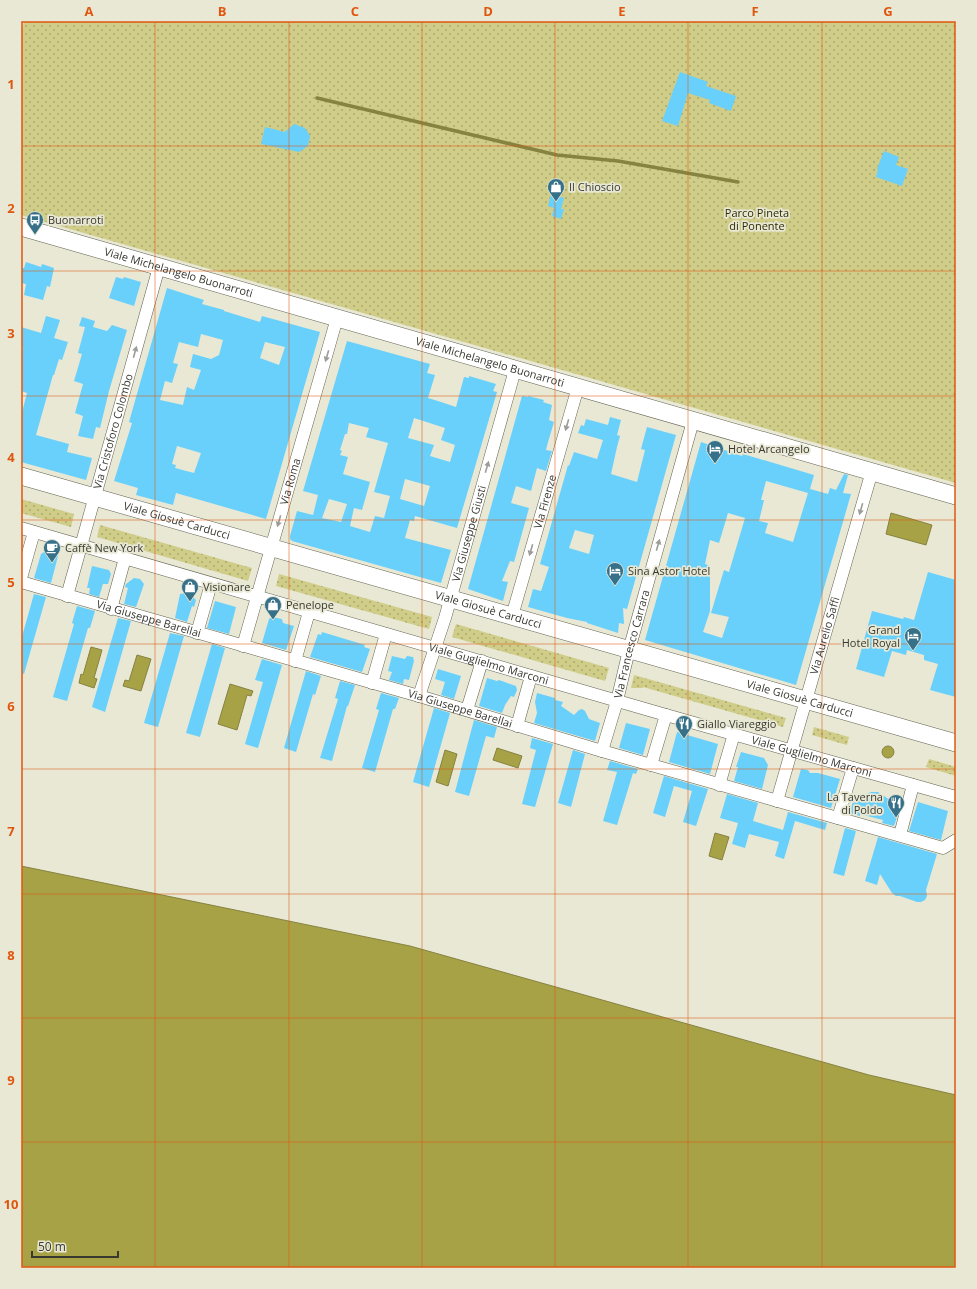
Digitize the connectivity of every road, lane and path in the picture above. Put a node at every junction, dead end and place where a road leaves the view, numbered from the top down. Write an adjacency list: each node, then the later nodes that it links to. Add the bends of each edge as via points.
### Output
1 (22, 227): 2 (street, Viale Michelangelo Buonarroti)
2 (158, 267): 3 (street, Viale Michelangelo Buonarroti); 10 (street, Via Cristoforo Colombo, one-way to 2)
3 (337, 318): 4 (street, Viale Michelangelo Buonarroti); 14 (street, Via Roma, one-way to 14)
4 (515, 370): 5 (street, Viale Michelangelo Buonarroti); 21 (street, Via Giuseppe Giusti, one-way to 4)
5 (578, 388): 6 (street, Viale Michelangelo Buonarroti); 24 (street, Via Firenze, one-way to 24)
6 (694, 421): 7 (street, Viale Michelangelo Buonarroti); 29 (street, Via Francesco Carrara, one-way to 6)
7 (872, 472): 9 (street, Viale Michelangelo Buonarroti); 35 (street, Via Aurelio Saffi, one-way to 35)
8 (21, 476): 10 (street, Viale Giosuè Carducci)
9 (956, 496)
10 (94, 497): 13 (street, Via Cristoforo Colombo); 14 (street, Viale Giosuè Carducci)
11 (21, 528): 12 (street, Viale Guglielmo Marconi)
12 (34, 532): 13 (street, Viale Guglielmo Marconi); 16 (street)
13 (80, 545): 15 (street, Viale Guglielmo Marconi); 19 (street, Via Cristoforo Colombo)
14 (272, 547): 20 (street, Via Roma); 21 (street, Viale Giosuè Carducci)
15 (125, 558): 18 (street, Viale Guglielmo Marconi); 22 (street)
16 (21, 578)
17 (21, 582): 19 (street, Via Giuseppe Barellai)
18 (211, 584): 20 (street, Viale Guglielmo Marconi); 25 (street)
19 (67, 596): 22 (street, Via Giuseppe Barellai)
20 (258, 597): 23 (street, Viale Guglielmo Marconi); 27 (street, Via Roma)
21 (449, 598): 24 (street, Viale Giosuè Carducci); 28 (street, Via Giuseppe Giusti)
22 (111, 608): 25 (street, Via Giuseppe Barellai)
23 (309, 612): 26 (street, Viale Guglielmo Marconi); 30 (street)
24 (512, 616): 29 (street, Viale Giosuè Carducci)
25 (197, 633): 27 (street, Via Giuseppe Barellai)
26 (386, 634): 28 (street, Viale Guglielmo Marconi); 33 (street)
27 (243, 646): 30 (street, Via Giuseppe Barellai)
28 (435, 648): 31 (street, Viale Guglielmo Marconi); 34 (street, Via Giuseppe Giusti)
29 (629, 650): 35 (street, Viale Giosuè Carducci); 36 (street, Via Francesco Carrara)
30 (295, 661): 33 (street, Via Giuseppe Barellai)
31 (482, 661): 32 (street, Viale Guglielmo Marconi); 37 (street)
32 (531, 676): 36 (street, Viale Guglielmo Marconi); 39 (street)
33 (372, 683): 34 (street, Via Giuseppe Barellai)
34 (419, 696): 37 (street, Via Giuseppe Barellai)
35 (806, 700): 41 (street, Viale Giosuè Carducci); 43 (street, Via Aurelio Saffi)
36 (617, 701): 38 (street, Viale Guglielmo Marconi); 42 (street, Via Francesco Carrara)
37 (467, 710): 39 (street, Via Giuseppe Barellai)
38 (666, 715): 40 (street, Viale Guglielmo Marconi); 44 (street)
39 (517, 726): 42 (street, Via Giuseppe Barellai)
40 (734, 734): 43 (street, Viale Guglielmo Marconi); 46 (street)
41 (956, 743)
42 (602, 751): 44 (street, Via Giuseppe Barellai)
43 (791, 751): 45 (street, Viale Guglielmo Marconi); 49 (street, Via Aurelio Saffi)
44 (651, 765): 46 (street, Via Giuseppe Barellai)
45 (853, 768): 47 (street, Viale Guglielmo Marconi); 50 (street)
46 (720, 785): 49 (street, Via Giuseppe Barellai)
47 (913, 785): 48 (street, Viale Guglielmo Marconi); 51 (street)
48 (956, 797)
49 (778, 801): 50 (street, Via Giuseppe Barellai)
50 (838, 818): 51 (street, Via Giuseppe Barellai)
51 (900, 835): 52 (street, Via Giuseppe Barellai, via 943,848)
52 (956, 840)

